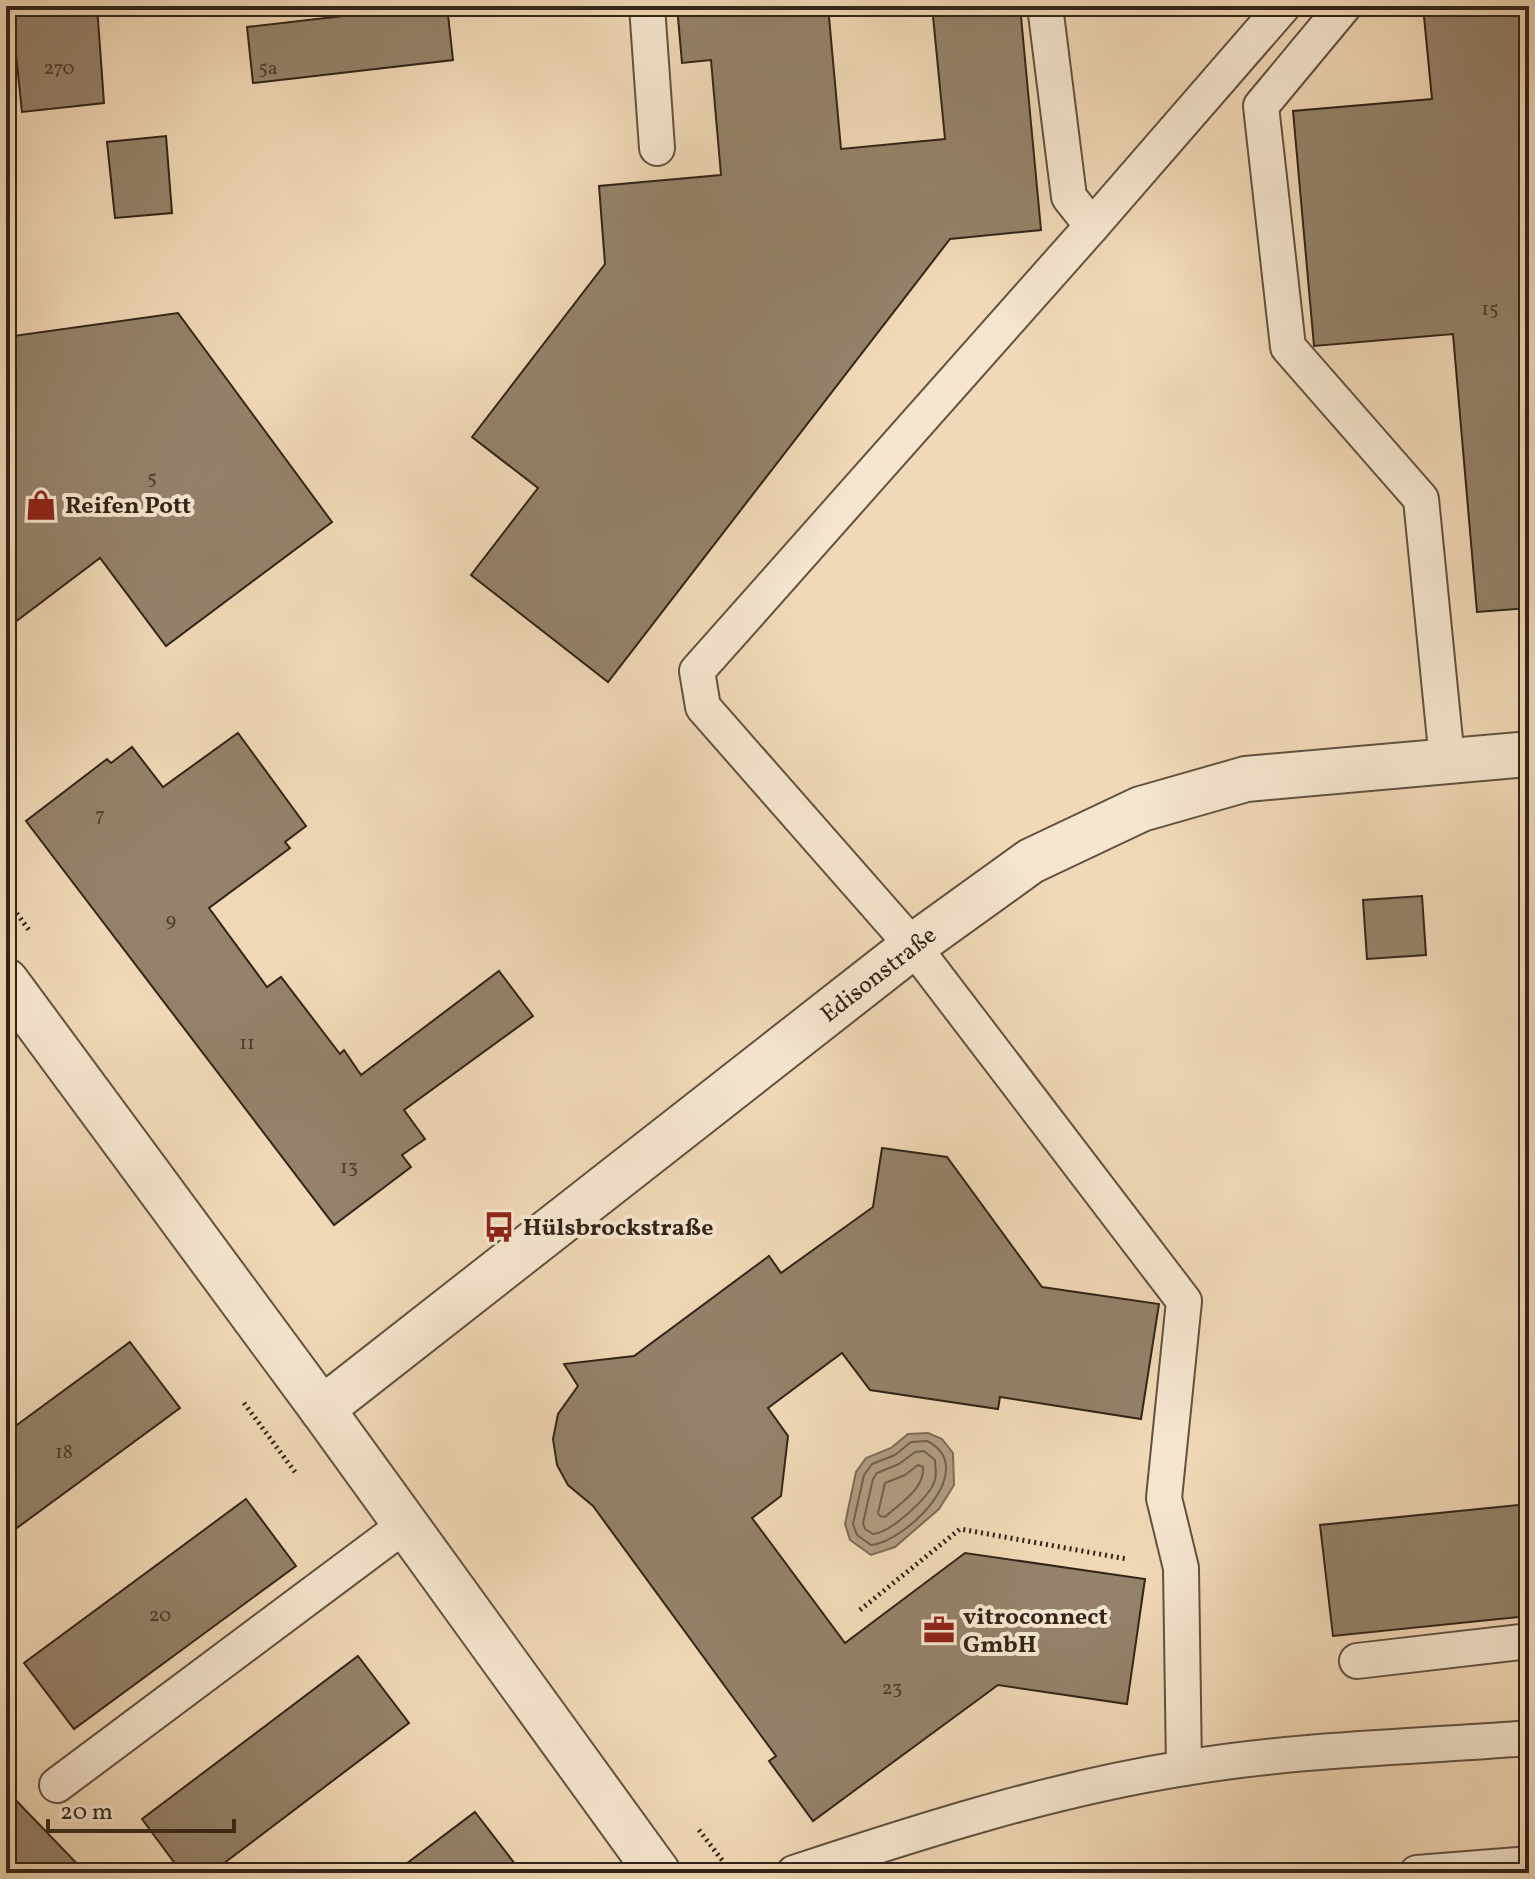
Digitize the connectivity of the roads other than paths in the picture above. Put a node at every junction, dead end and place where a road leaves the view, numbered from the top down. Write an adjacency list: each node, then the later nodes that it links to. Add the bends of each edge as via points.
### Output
1 (647, 6): 5 (lane)
2 (1045, 6): 6 (lane, via 1069,197)
3 (1283, 6): 6 (lane)
4 (1344, 6): 8 (lane, via 1261,106 1288,347 1421,499)
5 (657, 148)
6 (1092, 226): 9 (lane, via 697,671 703,707)
7 (1529, 754): 8 (street, Edisonstraße)
8 (1447, 760): 9 (street, Edisonstraße, via 1246,779 1141,809 1031,861)
9 (913, 946): 11 (street, Edisonstraße); 16 (lane, via 1184,1301 1164,1498 1181,1568)
10 (6, 981): 11 (street)
11 (322, 1409): 12 (street)
12 (405, 1525): 17 (lane); 19 (street)
13 (1529, 1641): 14 (lane)
14 (1357, 1661)
15 (1529, 1738): 16 (lane)
16 (1184, 1768): 20 (lane, via 925,1830)
17 (57, 1785)
18 (1529, 1864): 21 (lane)
19 (658, 1873)
20 (794, 1873)
21 (1417, 1873)

